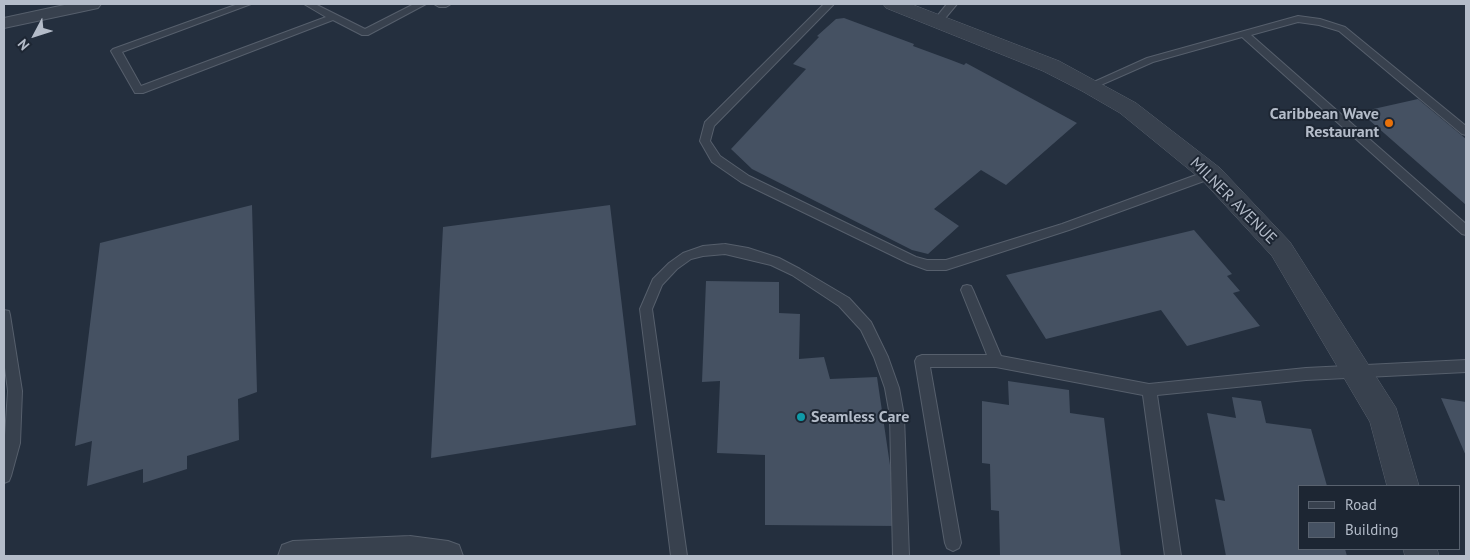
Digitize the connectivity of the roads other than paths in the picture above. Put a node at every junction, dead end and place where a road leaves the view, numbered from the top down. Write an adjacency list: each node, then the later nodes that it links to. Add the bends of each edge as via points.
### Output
1 (92, 4): 11 (street)
2 (246, 4): 10 (lane, via 116,51 139,91)
3 (308, 4): 10 (lane)
4 (421, 4): 10 (lane, via 365,33)
5 (439, 4): 6 (lane)
6 (446, 4)
7 (829, 4): 15 (lane, via 709,125 705,141 716,158 745,179 912,260 927,265 946,265 1065,227)
8 (894, 4): 9 (street, MILNER AVENUE)
9 (946, 12): 13 (street, MILNER AVENUE)
10 (333, 17)
11 (4, 23)
12 (1244, 34): 13 (lane, via 1150,60); 14 (lane, via 1298,19 1342,29); 16 (lane)
13 (1090, 86): 15 (street, MILNER AVENUE, via 1128,108)
14 (1466, 131)
15 (1211, 174): 21 (street, MILNER AVENUE, via 1281,249)
16 (1466, 231)
17 (967, 290): 19 (lane)
18 (4, 315): 23 (lane, via 15,391 13,444)
19 (996, 362): 22 (lane); 25 (lane, via 922,361)
20 (1466, 366): 21 (lane)
21 (1355, 370): 22 (lane); 24 (street, MILNER AVENUE, via 1385,418)
22 (1149, 390): 30 (lane)
23 (4, 476)
24 (1403, 485)
25 (953, 543)
26 (293, 556): 27 (street, via 410,551)
27 (448, 556)
28 (679, 556): 29 (lane, via 646,309 657,282 673,266 703,251 725,249 775,261 796,272 844,302 866,326 892,388 897,416)
29 (901, 556)
30 (1173, 556)

